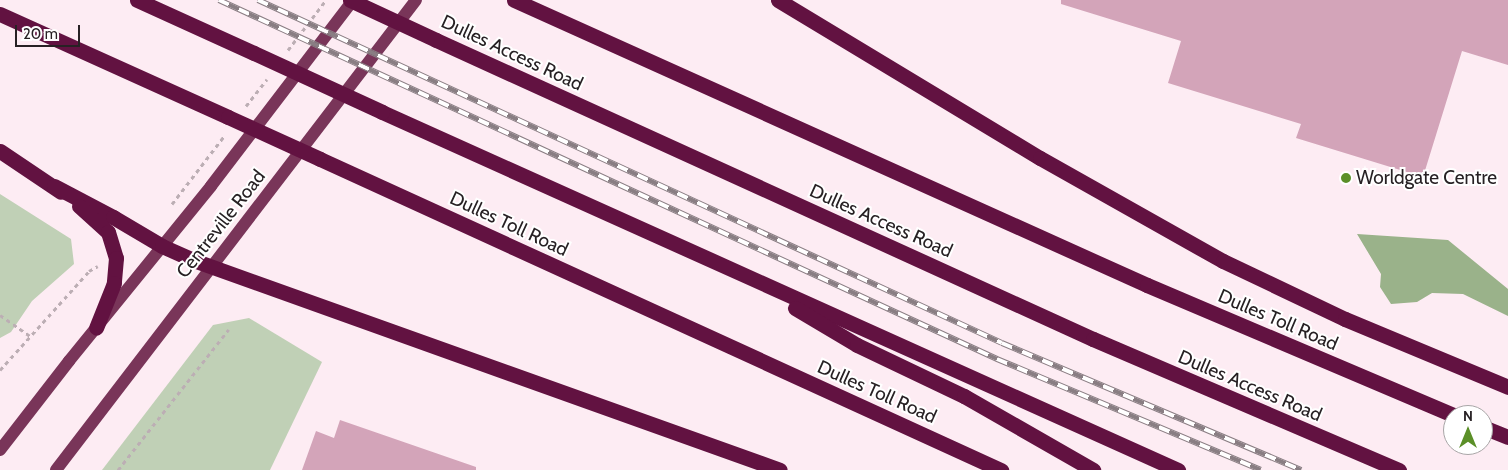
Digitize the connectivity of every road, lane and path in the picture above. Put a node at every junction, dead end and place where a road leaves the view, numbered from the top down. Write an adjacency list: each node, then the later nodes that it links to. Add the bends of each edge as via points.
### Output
1 (137, 0): 12 (highway, bridge)
2 (352, 0): 9 (main road, Centreville Road); 29 (highway, Dulles Access Road, bridge, via 1092,340)
3 (416, 0): 11 (main road, Centreville Road)
4 (514, 0): 19 (highway, Dulles Toll Road, via 1147,285)
5 (778, 0): 18 (highway, via 1048,163 1223,261 1336,315)
6 (0, 14): 26 (highway, Dulles Toll Road, bridge)
7 (0, 151): 8 (highway)
8 (54, 186): 9 (highway); 14 (highway, via 103,226 114,245 117,260 114,283)
9 (162, 246): 11 (highway); 14 (main road, Centreville Road)
10 (105, 262): 16 (path, via 89,271)
11 (211, 266): 23 (main road, Centreville Road); 25 (highway)
12 (730, 269): 27 (highway, via 858,345 949,388); 28 (highway)
13 (0, 315): 16 (path)
14 (96, 328): 22 (main road, Centreville Road)
15 (229, 329): 24 (path)
16 (31, 337): 17 (path)
17 (0, 370)
18 (1508, 387)
19 (1443, 411)
20 (1493, 431): 21 (highway)
21 (1508, 437)
22 (0, 450)
23 (56, 470)
24 (118, 470)
25 (780, 470)
26 (1001, 470)
27 (1093, 470)
28 (1178, 470)
29 (1398, 470)

